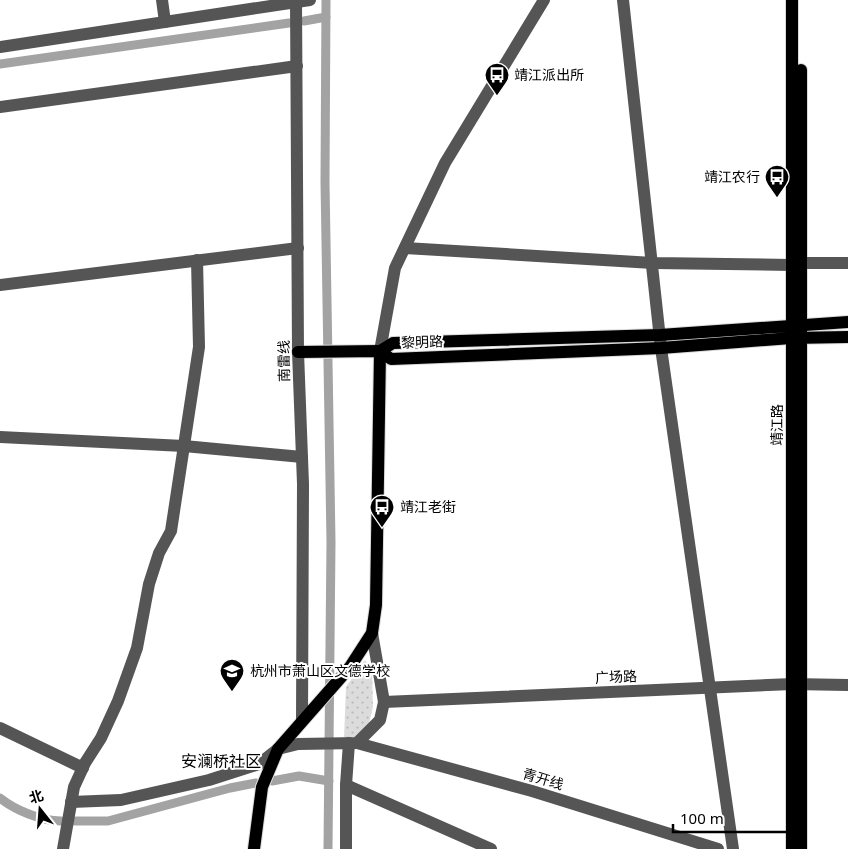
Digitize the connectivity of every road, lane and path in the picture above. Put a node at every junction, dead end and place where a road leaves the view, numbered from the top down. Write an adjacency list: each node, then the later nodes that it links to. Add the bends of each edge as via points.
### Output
1 (162, 0): 7 (street)
2 (544, 0): 12 (street, via 445,163)
3 (623, 0): 14 (street)
4 (792, 0): 16 (main road, 靖江路)
5 (800, 0): 16 (main road, 靖江路)
6 (303, 1): 7 (street); 9 (street, 南雷线)
7 (165, 22): 8 (street)
8 (0, 47)
9 (296, 66): 10 (street); 11 (street, 南雷线)
10 (0, 107)
11 (298, 248): 13 (street); 25 (street, 南雷线)
12 (405, 248): 14 (street); 24 (street, via 395,268)
13 (198, 260): 17 (street); 27 (street, via 198,347)
14 (653, 263): 16 (street); 20 (street)
15 (848, 263): 16 (street)
16 (796, 264): 19 (main road, 靖江路)
17 (0, 285)
18 (848, 322): 19 (main road, 黎明路)
19 (796, 325): 20 (main road, 黎明路); 22 (main road, 靖江路)
20 (660, 335): 23 (street); 24 (main road, 黎明路, via 393,343)
21 (848, 337): 22 (main road, 黎明路)
22 (796, 339): 23 (main road, 黎明路); 30 (main road, 靖江路)
23 (661, 348): 24 (main road, 黎明路, via 391,359); 32 (street)
24 (380, 351): 25 (main road); 29 (main road, via 376,605)
25 (304, 352): 28 (street, 南雷线)
26 (0, 437): 27 (street)
27 (184, 446): 28 (street); 38 (street, via 171,531 159,553 149,584 137,648 112,716)
28 (302, 457): 34 (street, 南雷线)
29 (372, 633): 33 (street); 34 (main road, via 347,671)
30 (796, 684): 31 (street, 广场路); 32 (street, 广场路); 47 (main road, 靖江路); 48 (main road, 靖江路)
31 (848, 685)
32 (712, 688): 33 (street, 广场路); 46 (street)
33 (384, 702): 36 (street, via 380,720)
34 (302, 722): 37 (main road)
35 (0, 728): 38 (street)
36 (350, 743): 37 (street, 青开线, via 298,744); 39 (street); 45 (street, 青开线, via 532,791)
37 (278, 749): 40 (street, via 259,764 209,780 122,800); 42 (main road, via 262,787)
38 (83, 768): 40 (street)
39 (346, 785): 43 (street); 44 (street)
40 (71, 802): 41 (street)
41 (63, 849)
42 (254, 849)
43 (346, 849)
44 (491, 849)
45 (718, 849)
46 (734, 849)
47 (792, 849)
48 (801, 849)

